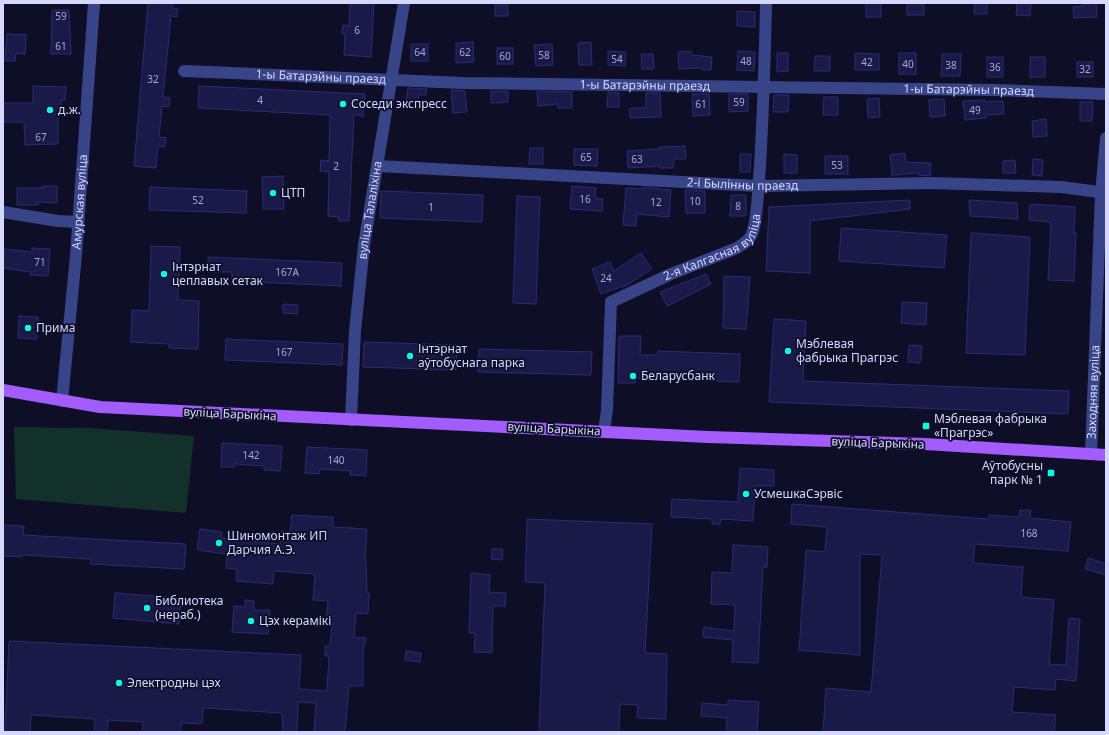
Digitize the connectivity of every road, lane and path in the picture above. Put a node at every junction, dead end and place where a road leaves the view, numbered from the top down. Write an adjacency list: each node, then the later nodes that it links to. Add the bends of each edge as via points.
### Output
1 (94, 3): 13 (street, Амурская вуліца)
2 (404, 3): 5 (street, вуліца Талаліхіна)
3 (766, 3): 6 (street, 2-я Калгасная вуліца)
4 (184, 71): 5 (street, 1-ы Батарэйны праезд)
5 (392, 79): 6 (street, 1-ы Батарэйны праезд, via 463,83); 9 (street, вуліца Талаліхіна)
6 (765, 88): 7 (street, 1-ы Батарэйны праезд, via 1001,90); 10 (street, 2-я Калгасная вуліца)
7 (1106, 94)
8 (1106, 138): 11 (street, Заходняя вуліца)
9 (378, 166): 10 (street, 2-і Былінны праезд); 16 (street, вуліца Талаліхіна, via 364,245 355,331)
10 (758, 186): 11 (street, 2-і Былінны праезд, via 932,183 1061,187); 17 (street, 2-я Калгасная вуліца, via 754,228 747,242 611,302)
11 (1104, 193): 18 (street, Заходняя вуліца)
12 (3, 212): 13 (street)
13 (78, 222): 15 (street, Амурская вуліца)
14 (3, 390): 15 (main road, вуліца Барыкіна)
15 (62, 401): 16 (main road, вуліца Барыкіна, via 100,407)
16 (350, 420): 17 (main road, вуліца Барыкіна)
17 (604, 431): 18 (main road, вуліца Барыкіна, via 925,444)
18 (1091, 454): 19 (main road, вуліца Барыкіна)
19 (1106, 455)

